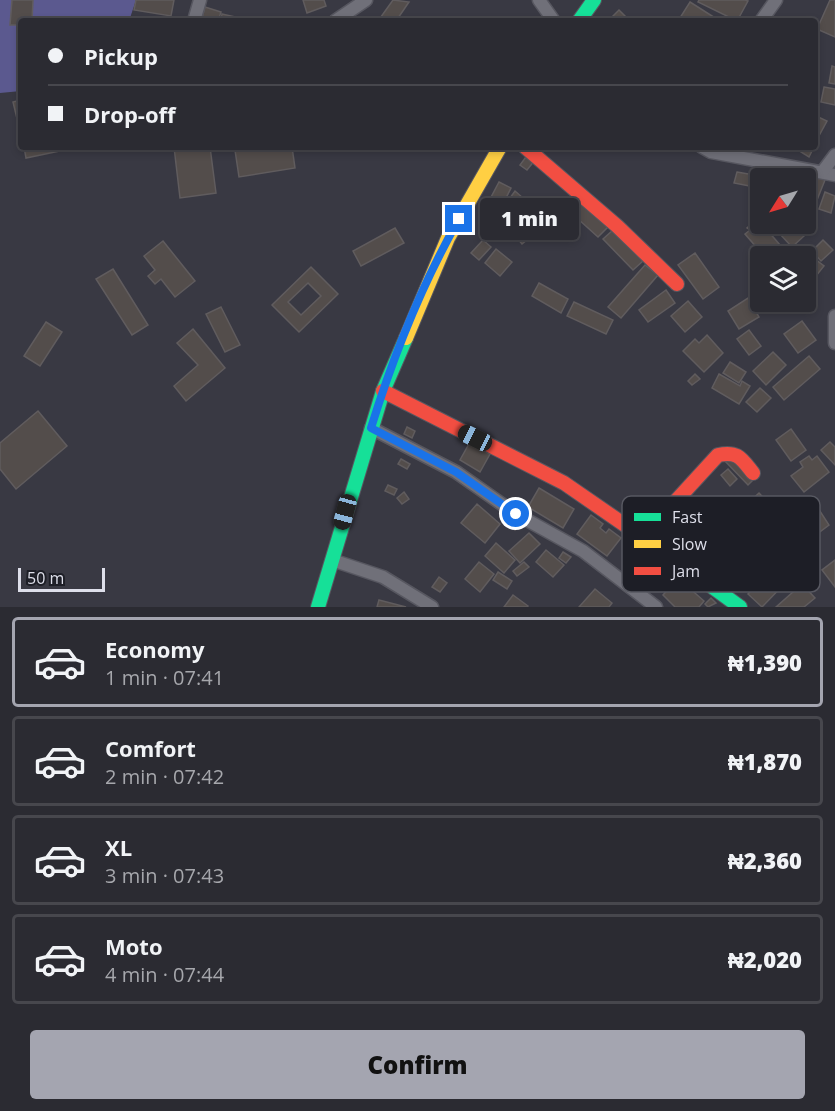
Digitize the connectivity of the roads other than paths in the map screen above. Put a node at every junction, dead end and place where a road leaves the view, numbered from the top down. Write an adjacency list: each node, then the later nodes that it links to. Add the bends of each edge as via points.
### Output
1 (200, 0): 6 (street)
2 (366, 0): 7 (street)
3 (539, 0): 8 (street)
4 (594, 0): 9 (street)
5 (776, 0): 10 (street)
6 (195, 18)
7 (339, 18)
8 (552, 18)
9 (581, 18)
10 (763, 18)
11 (498, 150): 19 (street, via 448,238)
12 (528, 150): 16 (street)
13 (707, 150): 15 (street)
14 (835, 155): 15 (street)
15 (829, 173)
16 (677, 284)
17 (835, 316): 18 (street)
18 (835, 343)
19 (383, 391): 20 (street); 23 (street, via 564,483)
20 (371, 428): 24 (street); 25 (street, via 456,472 516,514 583,551)
21 (753, 473): 22 (street, via 739,455 727,451 718,455)
22 (680, 496)
23 (622, 522)
24 (332, 560): 28 (street); 29 (street, via 383,577)
25 (622, 581)
26 (636, 592): 30 (street)
27 (719, 592): 31 (street)
28 (318, 607)
29 (432, 607)
30 (656, 607)
31 (740, 607)

